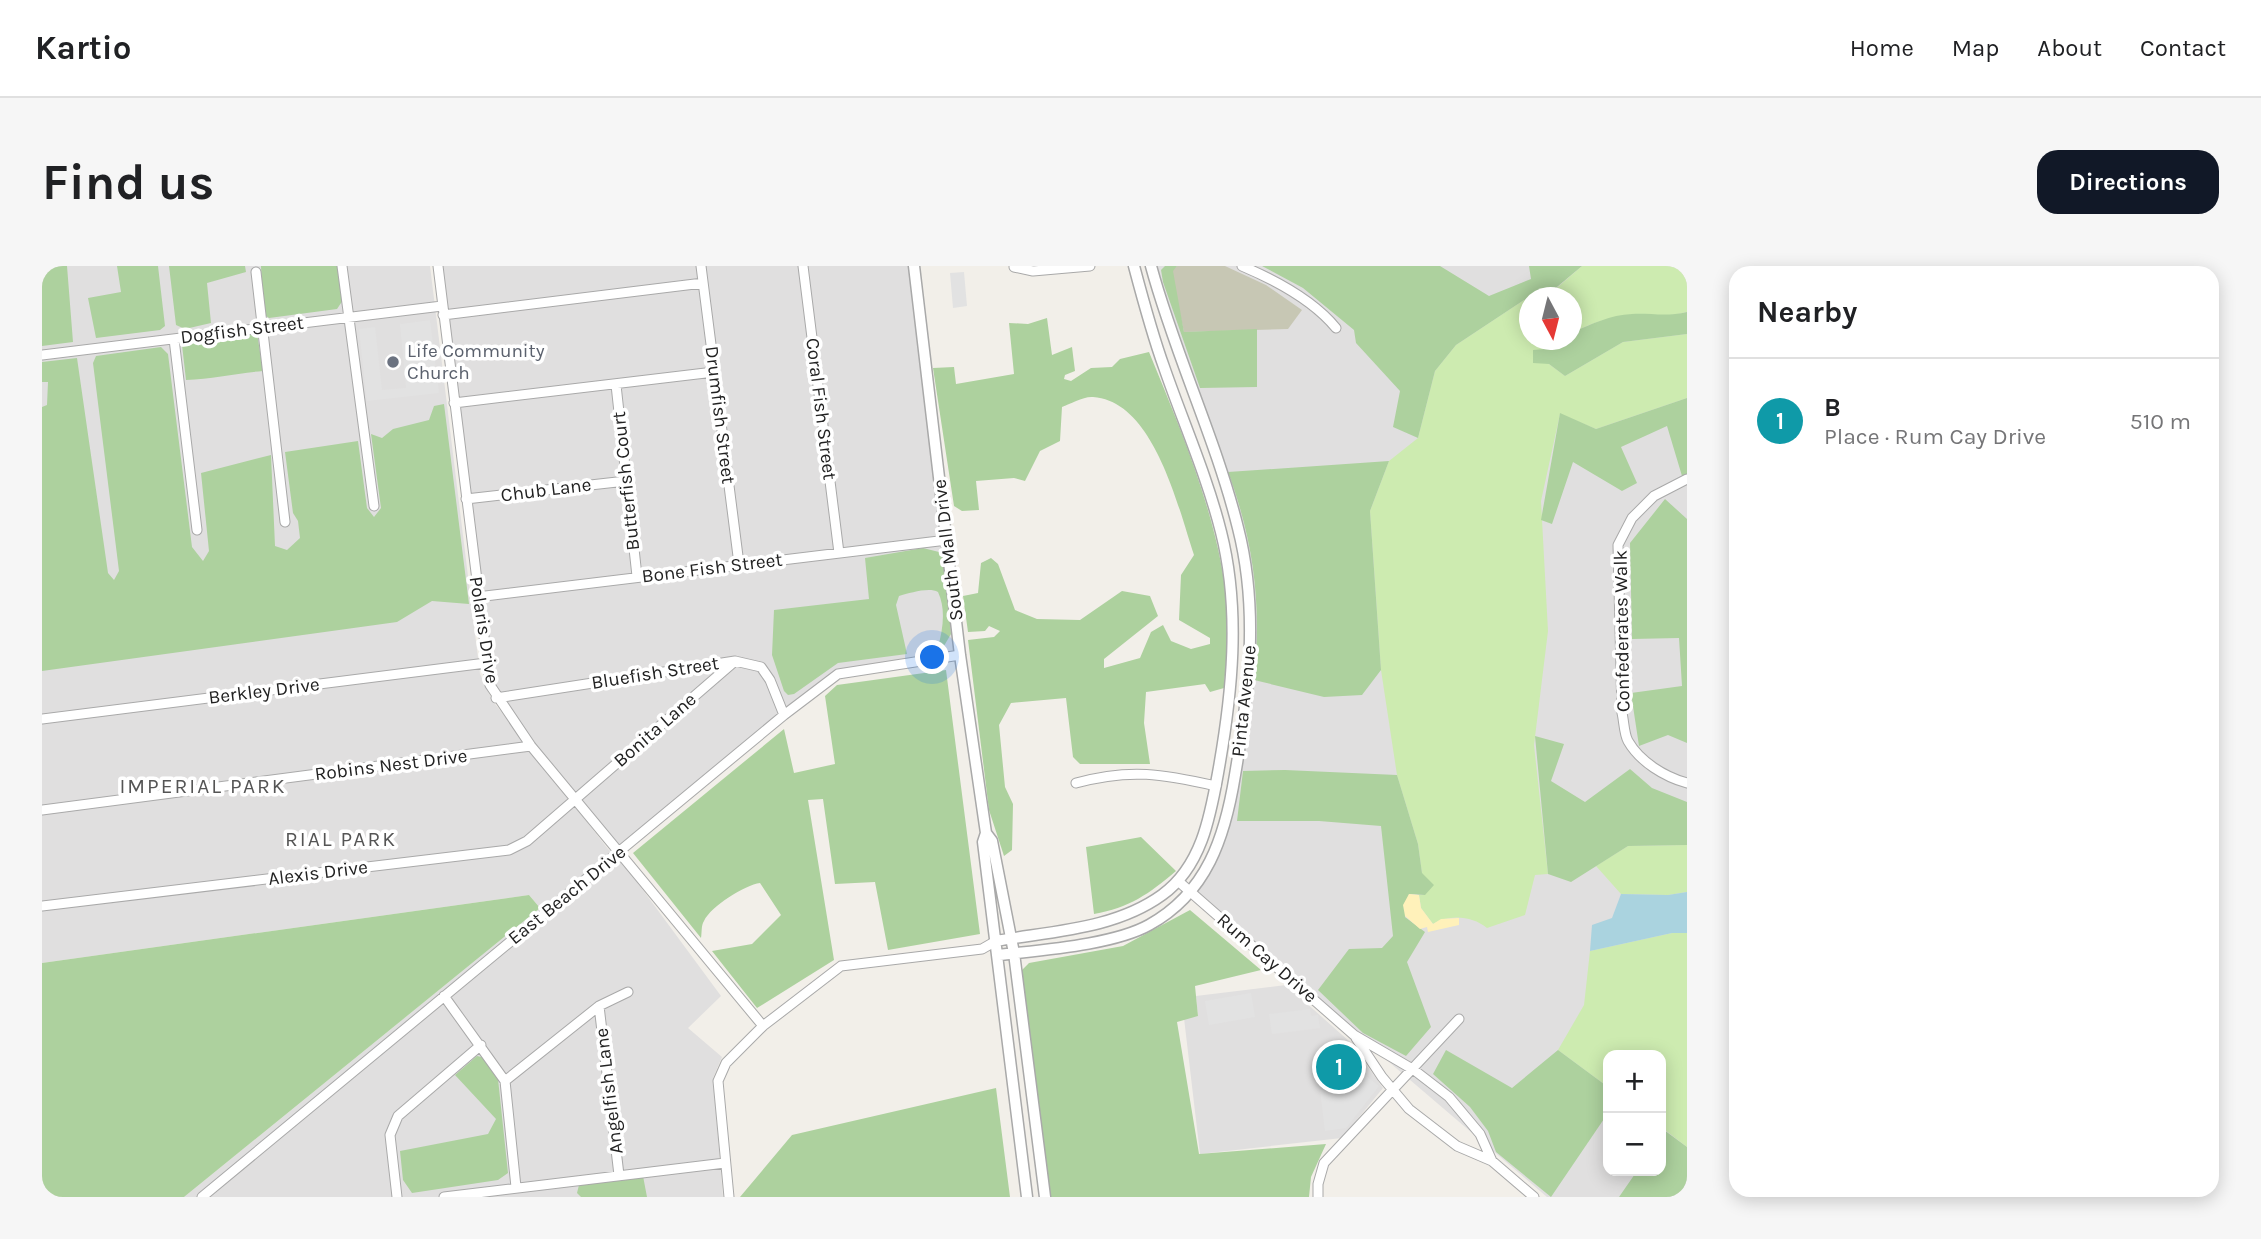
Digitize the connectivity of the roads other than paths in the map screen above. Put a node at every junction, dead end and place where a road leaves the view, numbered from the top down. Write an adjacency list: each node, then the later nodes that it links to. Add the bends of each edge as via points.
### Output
1 (342, 266): 14 (street)
2 (438, 266): 13 (street, Polaris Drive)
3 (701, 266): 12 (street, Drumfish Street)
4 (803, 266): 31 (street, Coral Fish Street)
5 (914, 266): 30 (street, South Mall Drive)
6 (1090, 266): 10 (street, via 1033,271)
7 (1134, 266): 29 (street, Pinta Avenue)
8 (1151, 266): 27 (street, Pinta Avenue)
9 (1242, 266): 16 (street, via 1297,295)
10 (1014, 267)
11 (256, 272): 15 (street)
12 (702, 283): 13 (street, Dogfish Street); 19 (street, Drumfish Street)
13 (442, 310): 14 (street, Dogfish Street); 21 (street, Polaris Drive)
14 (349, 317): 15 (street, Dogfish Street); 25 (street)
15 (262, 327): 17 (street, Dogfish Street); 26 (street)
16 (1336, 328)
17 (174, 339): 18 (street, Dogfish Street); 28 (street)
18 (42, 355)
19 (714, 372): 20 (street); 32 (street, Drumfish Street)
20 (616, 385): 21 (street); 23 (street, Butterfish Court)
21 (454, 403): 24 (street, Polaris Drive)
22 (1687, 479): 43 (street, Confederates Walk, via 1654,496 1632,518 1618,545 1622,713 1628,740 1647,762 1669,778)
23 (626, 481): 24 (street, Chub Lane); 33 (street, Butterfish Court)
24 (466, 499): 34 (street, Polaris Drive)
25 (374, 506)
26 (285, 523)
27 (1238, 528): 29 (street); 50 (street, Pinta Avenue, via 1248,587 1251,653 1242,734 1220,843)
28 (197, 530)
29 (1222, 533): 44 (street, Pinta Avenue, via 1233,654)
30 (947, 540): 31 (street, Bone Fish Street); 35 (street, South Mall Drive)
31 (839, 553): 32 (street, Bone Fish Street)
32 (738, 564): 33 (street, Bone Fish Street)
33 (637, 576): 34 (street, Bone Fish Street)
34 (477, 597): 37 (street, Polaris Drive)
35 (960, 655): 39 (street, East Beach Drive, via 838,674); 47 (street, South Mall Drive)
36 (735, 661): 38 (street, Bluefish Street); 39 (street, Bluefish Street, via 761,667); 45 (street, Bonita Lane)
37 (486, 663): 38 (street, Polaris Drive); 40 (street, Berkley Drive)
38 (496, 698): 41 (street, Polaris Drive)
39 (784, 715): 48 (street, East Beach Drive)
40 (42, 719)
41 (531, 746): 45 (street, Polaris Drive); 46 (street, Robins Nest Drive)
42 (1076, 783): 44 (street, via 1101,776 1158,773)
43 (1687, 783)
44 (1216, 786): 49 (street, Pinta Avenue, via 1199,850)
45 (576, 798): 48 (street, Polaris Drive); 51 (street, Alexis Drive, via 527,841 509,850)
46 (42, 810)
47 (986, 833): 52 (street, South Mall Drive, via 992,841); 53 (street, South Mall Drive, via 983,842)
48 (619, 852): 58 (street, East Beach Drive); 61 (street, Polaris Drive)
49 (1178, 881): 50 (street, Rum Cay Drive); 52 (street, Pinta Avenue, via 1145,906 1116,920)
50 (1191, 892): 55 (street, Pinta Avenue, via 1137,932); 63 (street, Rum Cay Drive)
51 (42, 906)
52 (1012, 938): 53 (street, Pinta Avenue); 55 (street, South Mall Drive)
53 (996, 941): 54 (street); 56 (street, South Mall Drive)
54 (982, 949): 56 (street); 61 (street, via 841,966)
55 (1014, 953): 56 (street, Pinta Avenue); 62 (street, South Mall Drive)
56 (999, 955): 64 (street, South Mall Drive)
57 (628, 992): 59 (street, Angelfish Lane)
58 (443, 996): 65 (street); 73 (street, East Beach Drive)
59 (599, 1006): 67 (street, Angelfish Lane); 71 (street, Angelfish Lane)
60 (1459, 1018): 66 (street)
61 (763, 1026): 70 (street, via 726,1063 718,1081)
62 (1024, 1034): 64 (street); 78 (street, South Mall Drive)
63 (1354, 1035): 66 (street, Rum Cay Drive); 68 (street, Rum Cay Drive)
64 (1009, 1036): 77 (street, South Mall Drive)
65 (481, 1045): 67 (street); 74 (street, via 398,1116 390,1135)
66 (1414, 1070): 68 (street); 69 (street, Rum Cay Drive, via 1449,1097 1480,1135)
67 (505, 1081): 72 (street)
68 (1392, 1090): 69 (street, Rum Cay Drive, via 1433,1130); 79 (street, via 1324,1163)
69 (1492, 1160): 80 (street, Rum Cay Drive)
70 (725, 1163): 71 (street); 76 (street)
71 (619, 1175): 72 (street)
72 (516, 1187): 75 (street)
73 (202, 1197)
74 (397, 1197)
75 (444, 1197)
76 (729, 1197)
77 (1027, 1197)
78 (1045, 1197)
79 (1318, 1197)
80 (1534, 1197)

